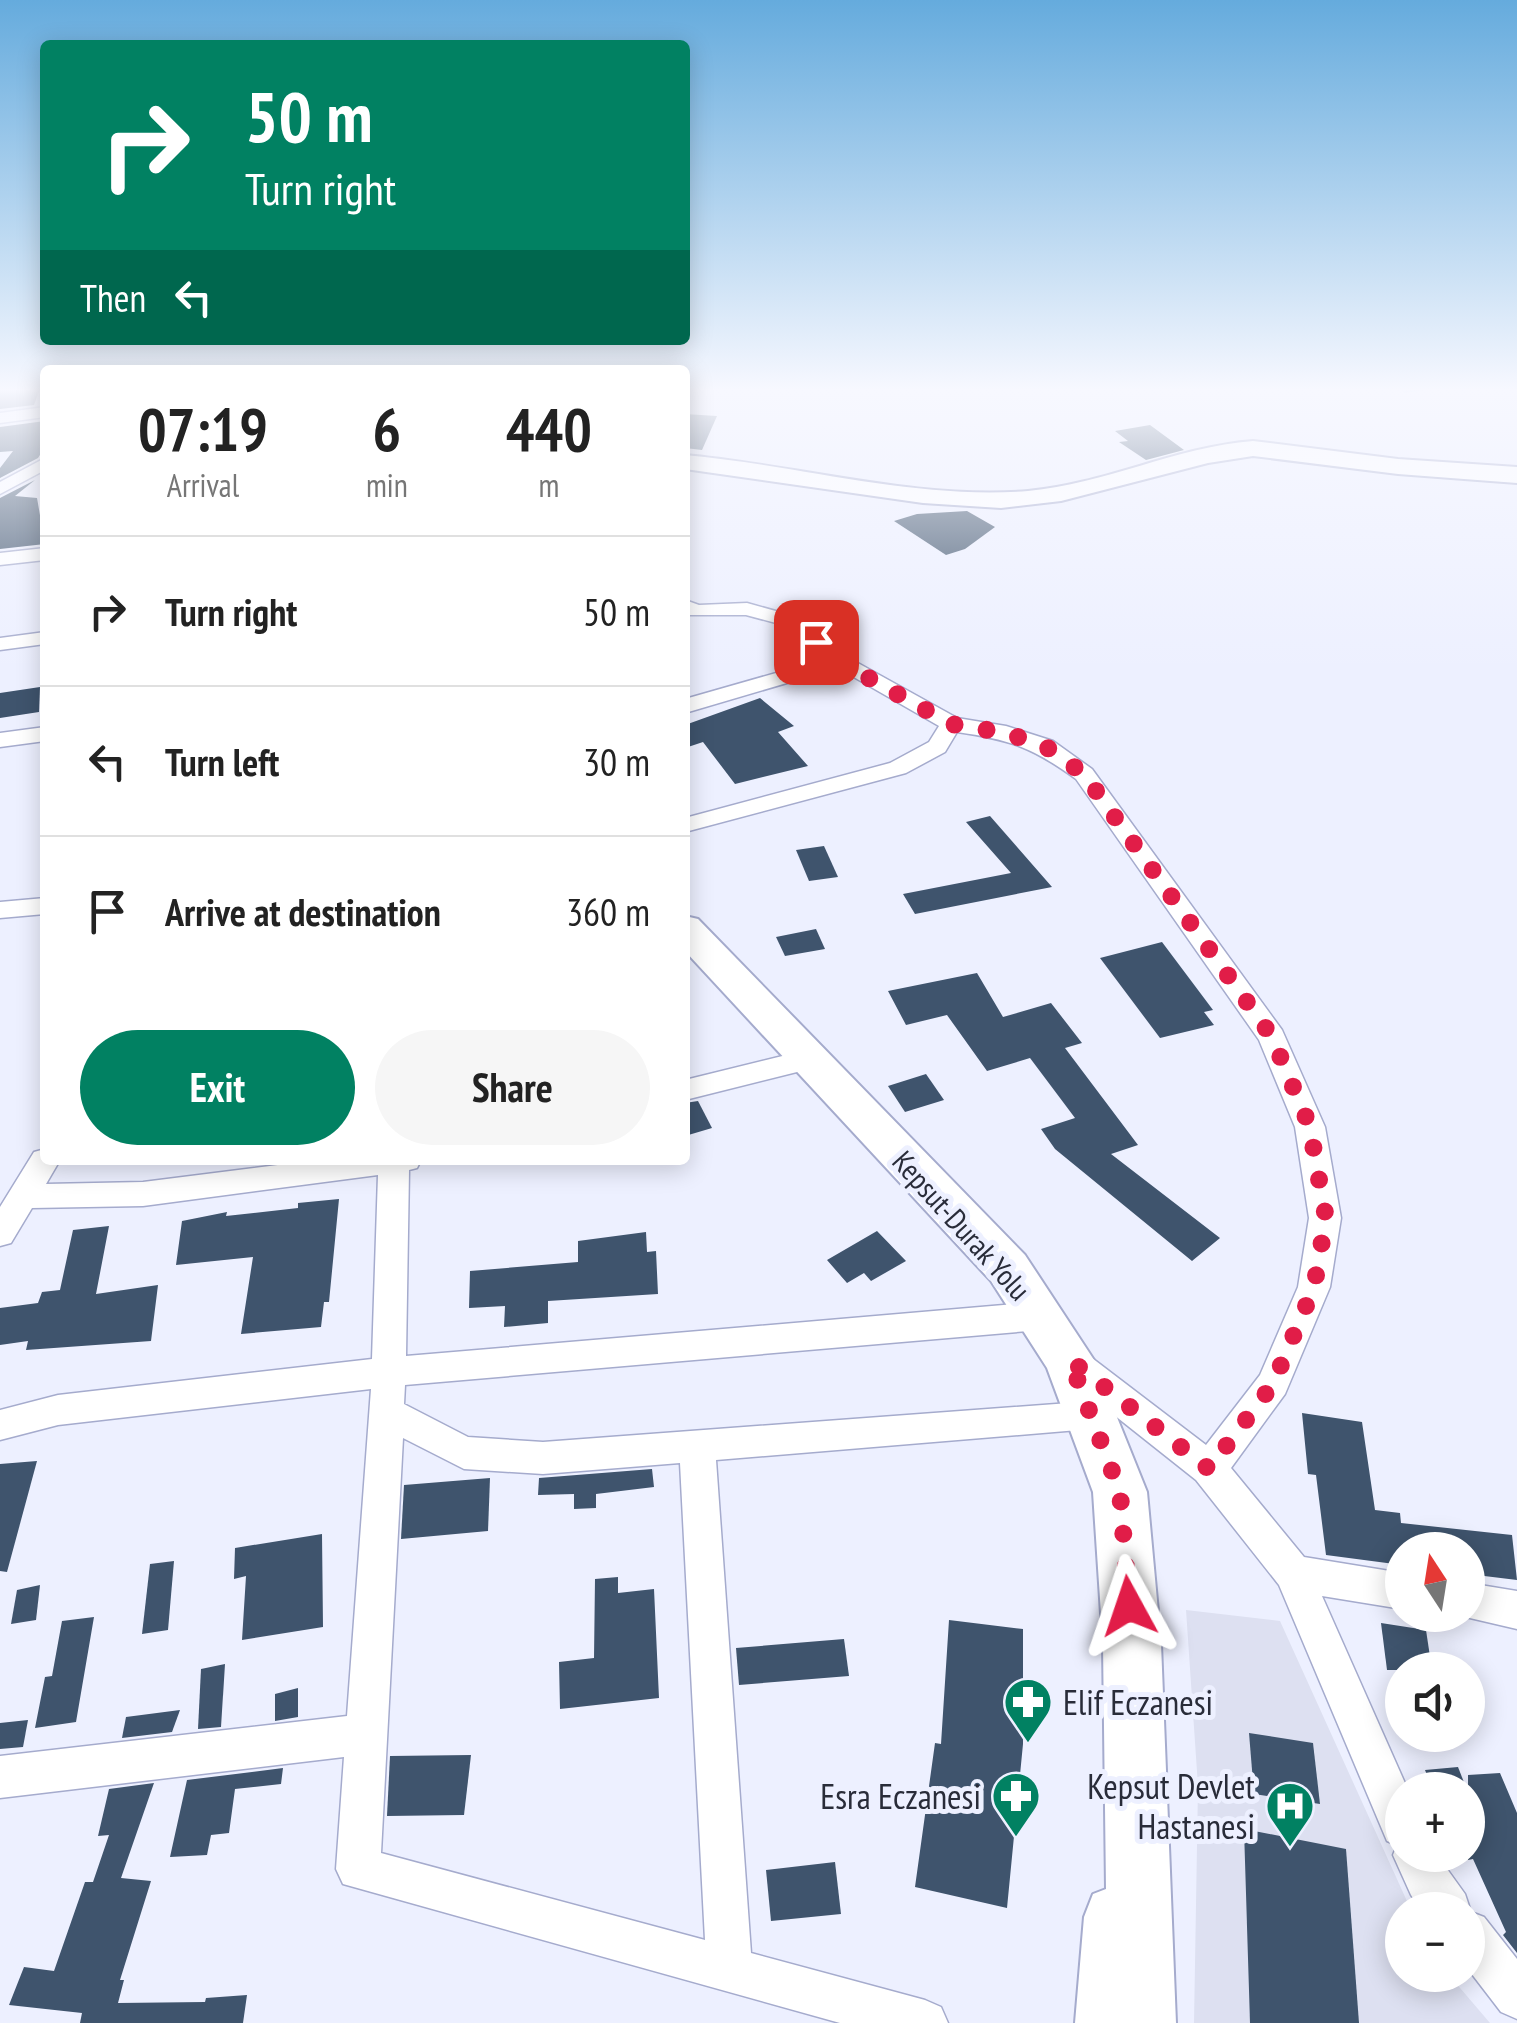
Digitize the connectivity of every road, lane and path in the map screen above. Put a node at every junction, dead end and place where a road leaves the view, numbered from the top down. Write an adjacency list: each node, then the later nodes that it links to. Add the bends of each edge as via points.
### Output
1 (30, 482): 4 (street)
2 (867, 482): 3 (street, via 997,500 1044,499)
3 (1102, 482)
4 (2, 487)
5 (40, 555): 6 (street)
6 (0, 559)
7 (690, 612): 10 (street, via 747,609 794,622)
8 (40, 639): 9 (street)
9 (0, 644)
10 (840, 662): 11 (street); 12 (street)
11 (690, 705)
12 (951, 724): 15 (street, via 937,747 898,768); 32 (street, via 1045,746 1084,774 1272,1037 1310,1127 1326,1218 1314,1287 1273,1384)
13 (40, 735): 14 (street)
14 (0, 740)
15 (690, 823)
16 (40, 906): 17 (street)
17 (0, 910)
18 (690, 933): 19 (street, Kepsut-Durak Yolu)
19 (807, 1060): 20 (street); 26 (street, Kepsut-Durak Yolu, via 1008,1268)
20 (690, 1089)
21 (42, 1165): 24 (street)
22 (367, 1165): 24 (street, via 143,1194)
23 (398, 1165): 28 (street)
24 (26, 1196): 25 (street)
25 (2, 1229)
26 (1040, 1316): 27 (street, Kepsut-Durak Yolu); 28 (street)
27 (1070, 1360): 29 (street, Kepsut-Durak Yolu); 32 (street)
28 (388, 1392): 30 (street, via 58,1410); 31 (street, via 464,1454 543,1458); 38 (street)
29 (1090, 1414): 31 (street); 37 (street, Kepsut-Durak Yolu, via 1120,1492)
30 (0, 1425)
31 (697, 1448): 42 (street)
32 (1209, 1469): 33 (street)
33 (1293, 1573): 34 (street); 40 (street)
34 (1385, 1588)
35 (1485, 1605): 36 (street)
36 (1517, 1610)
37 (1132, 1644): 45 (street, Kepsut-Durak Yolu); 46 (street, Kepsut-Durak Yolu)
38 (366, 1734): 39 (street); 42 (street, via 358,1869)
39 (0, 1777)
40 (1385, 1787)
41 (1485, 1955): 43 (street)
42 (730, 1970): 44 (street)
43 (1517, 1996)
44 (926, 2023)
45 (1110, 2023)
46 (1142, 2023)

